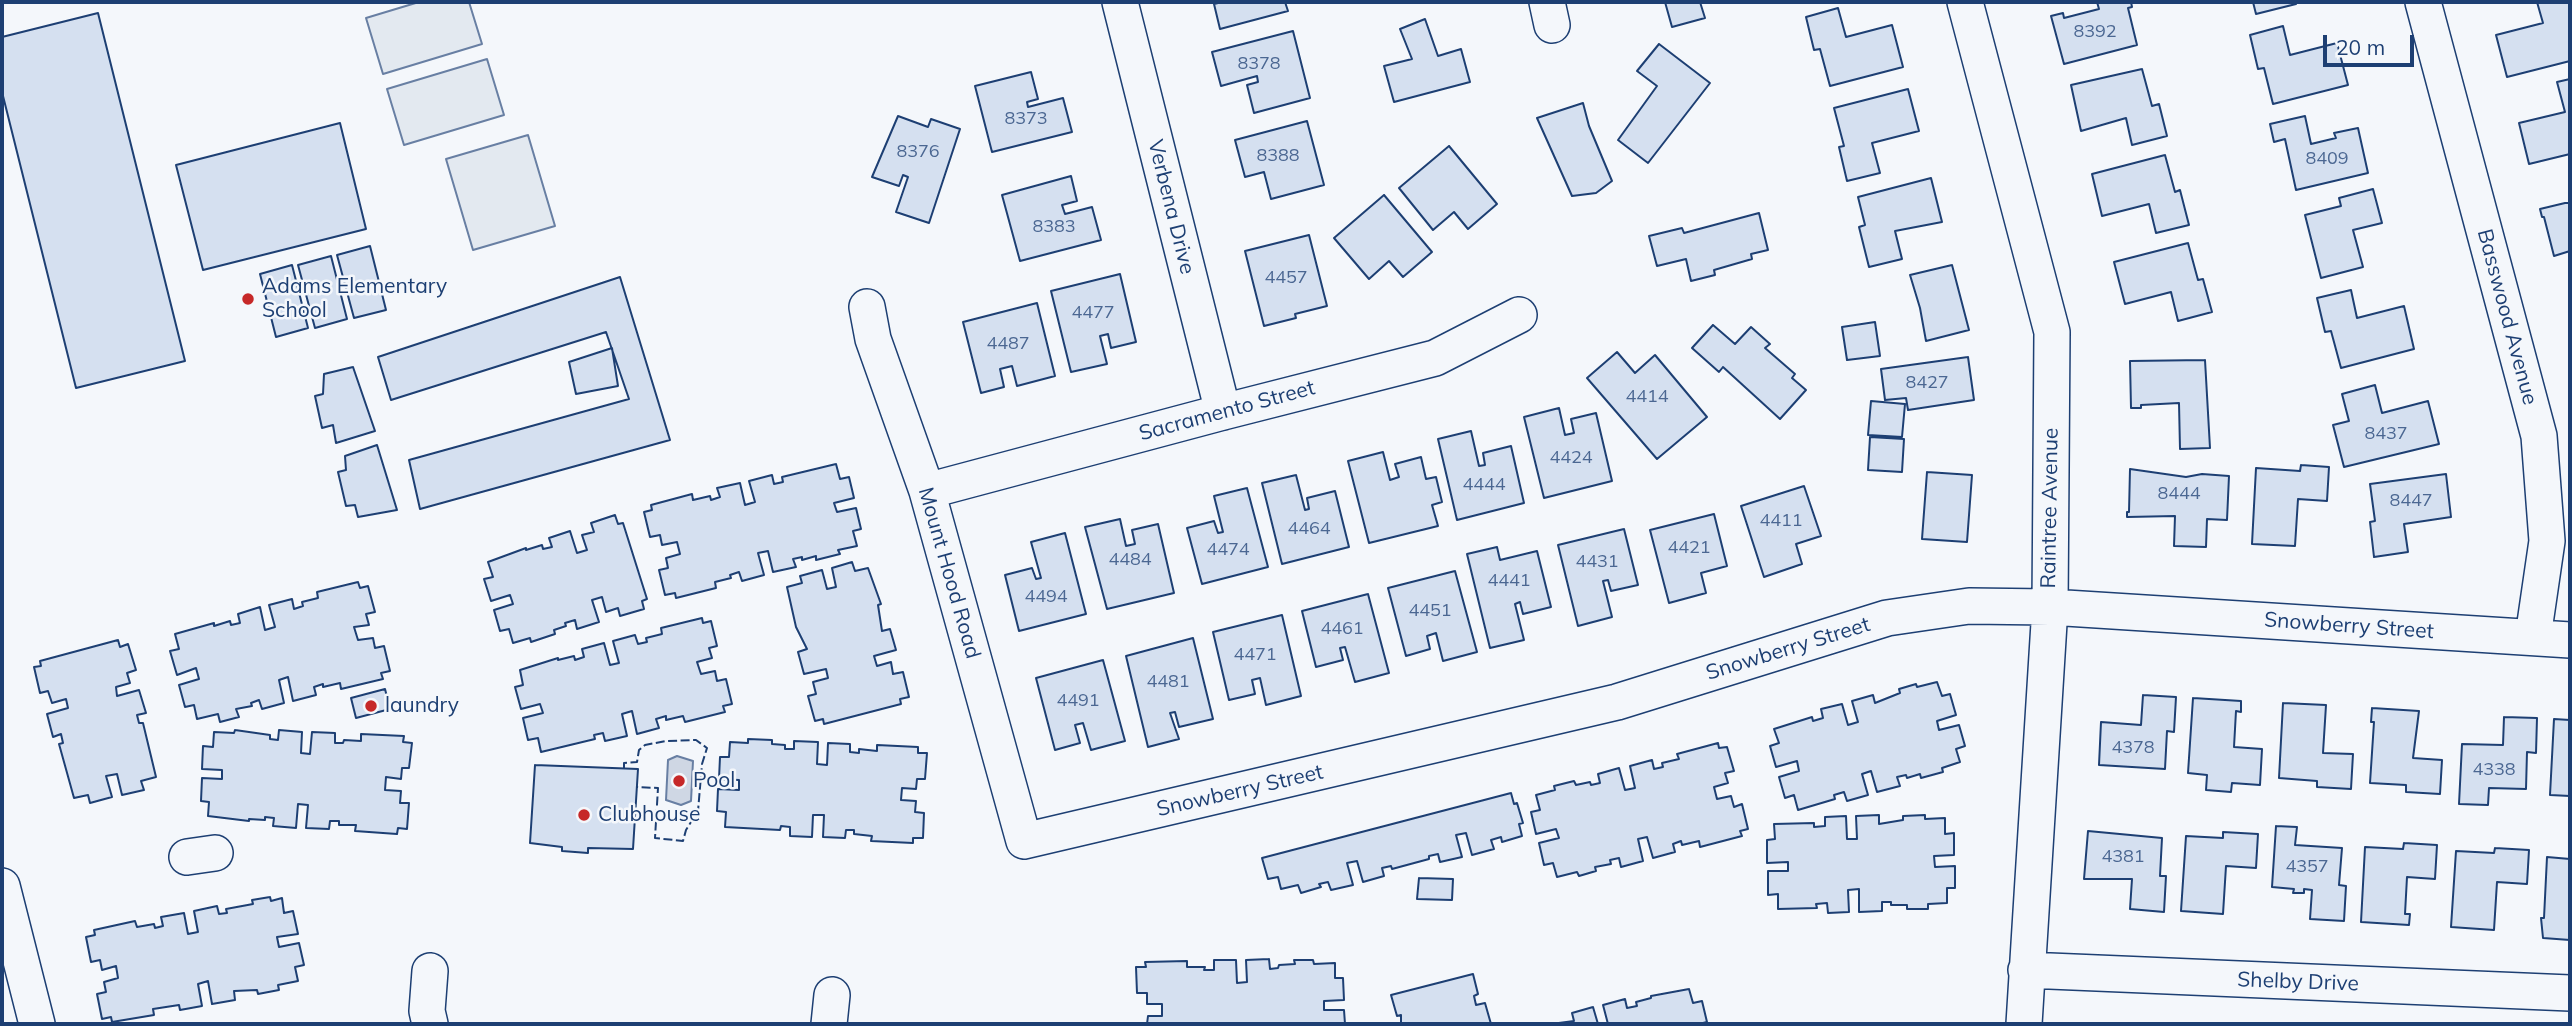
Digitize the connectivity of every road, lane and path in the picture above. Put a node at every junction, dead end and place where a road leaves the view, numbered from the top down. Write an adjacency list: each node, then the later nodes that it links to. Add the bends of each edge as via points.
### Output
1 (1120, 2): 6 (street, Verbena Drive)
2 (1965, 2): 8 (street, Raintree Avenue, via 2052,332)
3 (2423, 2): 9 (street, Basswood Avenue, via 2539,436 2547,541)
4 (867, 307): 7 (street, Mount Hood Road, via 873,339)
5 (1519, 315): 6 (street, Sacramento Street, via 1435,358)
6 (1223, 412): 7 (street, Sacramento Street)
7 (927, 491): 11 (street, Mount Hood Road)
8 (2050, 607): 9 (street, Snowberry Street); 11 (street, Snowberry Street, via 1969,606 1887,618 1617,702); 13 (street, Raintree Avenue)
9 (2533, 637): 10 (street, Snowberry Street)
10 (2570, 640)
11 (1024, 841)
12 (2, 886): 16 (street)
13 (2026, 970): 15 (street, Shelby Drive); 18 (street, Raintree Avenue)
14 (430, 971): 17 (street)
15 (2570, 993)
16 (37, 1024)
17 (430, 1024)
18 (2024, 1024)

